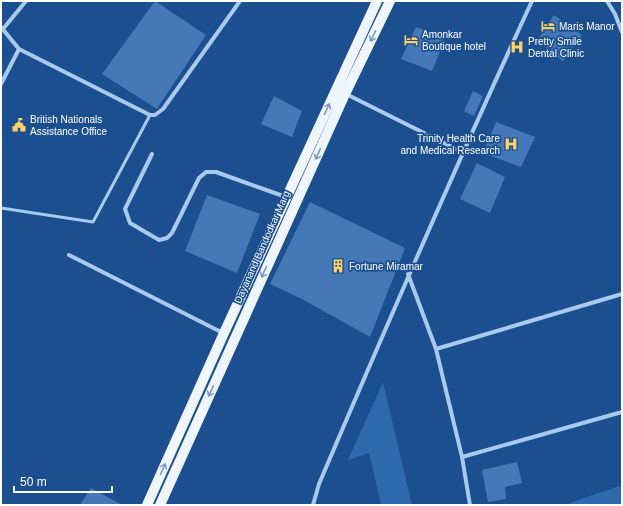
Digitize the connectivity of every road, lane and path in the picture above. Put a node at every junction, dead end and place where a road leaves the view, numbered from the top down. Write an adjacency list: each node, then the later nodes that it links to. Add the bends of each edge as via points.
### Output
1 (26, 1): 7 (street)
2 (240, 1): 12 (street, via 163,109 155,115)
3 (377, 1): 15 (main road, Dayanand Bandodkar Marg, one-way to 3)
4 (390, 1): 11 (main road, Dayanand Bandodkar Marg, one-way to 11)
5 (532, 1): 13 (street)
6 (606, 1): 8 (street, via 615,14)
7 (2, 28): 9 (street)
8 (622, 32)
9 (19, 49): 10 (street); 12 (street)
10 (1, 84)
11 (345, 94): 13 (street); 25 (main road, Dayanand Bandodkar Marg, one-way to 25)
12 (150, 115): 16 (lane, via 93,222)
13 (462, 152): 18 (street)
14 (152, 154): 15 (street, via 125,209 130,222 159,240 167,238 172,233 200,178 206,172 216,172)
15 (286, 198): 20 (main road, Dayanand Bandodkar Marg)
16 (1, 208)
17 (69, 255): 20 (street)
18 (408, 274): 21 (street); 26 (street, via 322,477)
19 (622, 294): 21 (street)
20 (224, 333): 24 (main road, Dayanand Bandodkar Marg, one-way to 20)
21 (436, 349): 23 (street)
22 (622, 412): 23 (street)
23 (462, 457): 27 (street)
24 (147, 505)
25 (160, 505)
26 (313, 505)
27 (470, 505)

